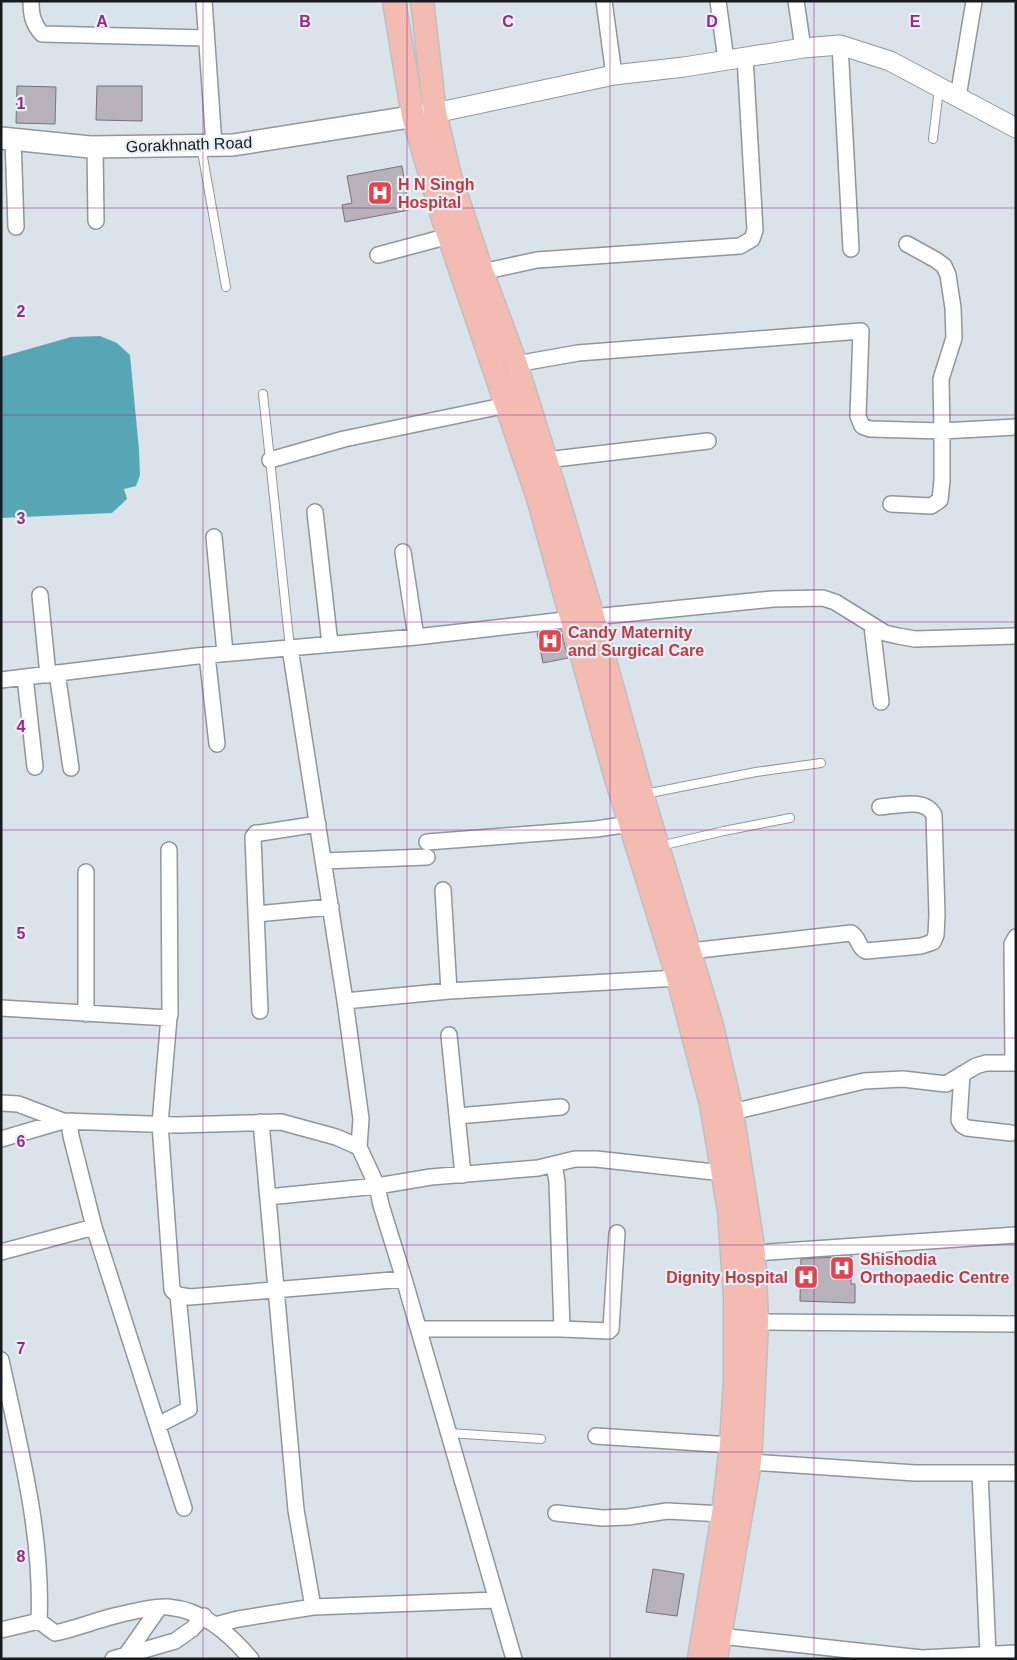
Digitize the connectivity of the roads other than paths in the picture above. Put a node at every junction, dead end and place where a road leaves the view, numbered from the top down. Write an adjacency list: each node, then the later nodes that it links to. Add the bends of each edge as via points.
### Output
1 (31, 1): 9 (street, via 31,14 42,34)
2 (204, 1): 9 (street)
3 (394, 1): 18 (main road)
4 (422, 1): 17 (main road)
5 (604, 1): 14 (street)
6 (718, 1): 13 (street)
7 (796, 1): 11 (street)
8 (974, 1): 16 (street)
9 (206, 38): 22 (street)
10 (840, 45): 11 (street); 15 (street, via 890,61); 28 (street)
11 (803, 48): 12 (street)
12 (745, 57): 13 (street); 30 (street, via 752,240 740,246 537,260)
13 (726, 60): 14 (street)
14 (614, 75): 17 (street)
15 (939, 87): 16 (street); 21 (lane)
16 (958, 97): 19 (street)
17 (435, 113): 18 (main road, Gorakhnath Road); 30 (main road, via 450,176)
18 (413, 116): 22 (main road, Gorakhnath Road, via 233,145); 26 (main road)
19 (1016, 128)
20 (7, 139): 23 (main road, Gorakhnath Road); 25 (street)
21 (932, 139)
22 (207, 145): 23 (main road, Gorakhnath Road); 31 (lane)
23 (95, 147): 24 (street)
24 (96, 221)
25 (16, 227)
26 (449, 236): 29 (street); 34 (main road)
27 (907, 244): 36 (street, via 944,266 948,275 954,338 940,379)
28 (851, 249)
29 (378, 255)
30 (482, 272): 32 (main road)
31 (226, 287)
32 (516, 364): 36 (street, via 578,354 861,331 858,416 862,426); 39 (main road)
33 (263, 394): 38 (lane)
34 (507, 405): 38 (street, via 344,439); 45 (main road)
35 (1016, 427): 36 (street)
36 (942, 431): 40 (street, via 940,500 931,506)
37 (708, 441): 39 (street)
38 (270, 460): 50 (lane)
39 (546, 460): 45 (main road)
40 (891, 504)
41 (315, 512): 49 (street)
42 (214, 537): 51 (street)
43 (403, 552): 48 (street)
44 (40, 595): 53 (street)
45 (583, 618): 46 (street, via 772,599 823,598); 48 (street); 61 (main road); 65 (main road)
46 (872, 626): 47 (street, via 885,633 914,638); 56 (street)
47 (1016, 636)
48 (416, 637): 49 (street)
49 (330, 644): 50 (street)
50 (290, 648): 51 (street); 64 (street)
51 (225, 653): 52 (street)
52 (207, 655): 53 (street); 57 (street)
53 (52, 674): 54 (street); 60 (street)
54 (25, 677): 55 (street); 59 (street)
55 (1, 680)
56 (881, 702)
57 (217, 744)
58 (821, 763): 61 (lane, via 756,772)
59 (35, 767)
60 (71, 768)
61 (643, 795): 66 (main road)
62 (880, 806): 74 (street, via 920,804 928,807 934,815 937,915 933,942 866,951 851,933)
63 (790, 818): 66 (lane)
64 (318, 824): 68 (street); 72 (street, via 256,833 253,837)
65 (630, 824): 68 (street); 75 (main road)
66 (658, 846): 74 (main road)
67 (169, 850): 81 (street)
68 (324, 861): 71 (street)
69 (86, 872): 80 (street)
70 (443, 890): 76 (street)
71 (331, 907): 72 (street); 77 (street)
72 (256, 914): 79 (street)
73 (1016, 937): 83 (street, via 1012,944)
74 (690, 951): 87 (main road)
75 (678, 978): 76 (street); 96 (main road, via 711,1104)
76 (449, 991): 77 (street)
77 (345, 1001): 94 (street, via 361,1119)
78 (1, 1008): 80 (street)
79 (260, 1011)
80 (86, 1014): 81 (street)
81 (169, 1017): 91 (street)
82 (449, 1035): 88 (street)
83 (1014, 1062): 84 (street, via 976,1066)
84 (962, 1074): 87 (street, via 946,1084 903,1079 864,1081); 92 (street, via 962,1125)
85 (1, 1103): 89 (street, via 18,1104)
86 (561, 1107): 88 (street)
87 (732, 1112): 104 (main road)
88 (457, 1116): 97 (street)
89 (68, 1121): 91 (street); 93 (street); 100 (street)
90 (261, 1122): 91 (street); 94 (street, via 281,1122 336,1137); 99 (street)
91 (160, 1124): 107 (street, via 172,1290)
92 (1011, 1133)
93 (1, 1139)
94 (359, 1147): 98 (street)
95 (554, 1164): 96 (street, via 596,1159); 97 (street); 111 (street)
96 (723, 1173): 118 (main road, via 729,1211 734,1297 735,1380)
97 (463, 1174): 98 (street)
98 (377, 1186): 99 (street); 105 (street)
99 (268, 1197): 106 (street)
100 (94, 1227): 103 (street); 113 (street)
101 (617, 1233): 111 (street, via 611,1330)
102 (1016, 1235): 104 (street)
103 (1, 1252)
104 (754, 1253): 108 (main road)
105 (404, 1278): 106 (street); 110 (street)
106 (275, 1290): 107 (street); 126 (street, via 296,1510)
107 (178, 1296): 113 (street, via 189,1409)
108 (757, 1322): 109 (street); 119 (main road)
109 (1016, 1324)
110 (419, 1329): 111 (street); 115 (street)
111 (562, 1329)
112 (1, 1360): 114 (street)
113 (158, 1425): 122 (street)
114 (8, 1431): 128 (street, via 30,1496)
115 (449, 1433): 117 (lane); 125 (street)
116 (596, 1436): 118 (street)
117 (541, 1439)
118 (731, 1445): 124 (main road)
119 (750, 1462): 120 (street, via 915,1473); 131 (main road)
120 (980, 1473): 121 (street); 133 (street)
121 (1016, 1473)
122 (184, 1508)
123 (556, 1513): 124 (street, via 602,1518 666,1510)
124 (723, 1514): 137 (main road)
125 (497, 1600): 126 (street); 136 (street)
126 (313, 1606): 129 (street, via 238,1619)
127 (159, 1608): 128 (street, via 116,1615 55,1633); 129 (street, via 167,1606); 134 (street)
128 (40, 1620): 130 (street)
129 (209, 1620): 134 (street, via 175,1641); 135 (street, via 236,1641)
130 (1, 1630)
131 (720, 1636): 133 (street, via 922,1658); 138 (main road)
132 (1016, 1653): 133 (street)
133 (988, 1654)
134 (120, 1657)
135 (251, 1659)
136 (514, 1659)
137 (699, 1659)
138 (716, 1659)

